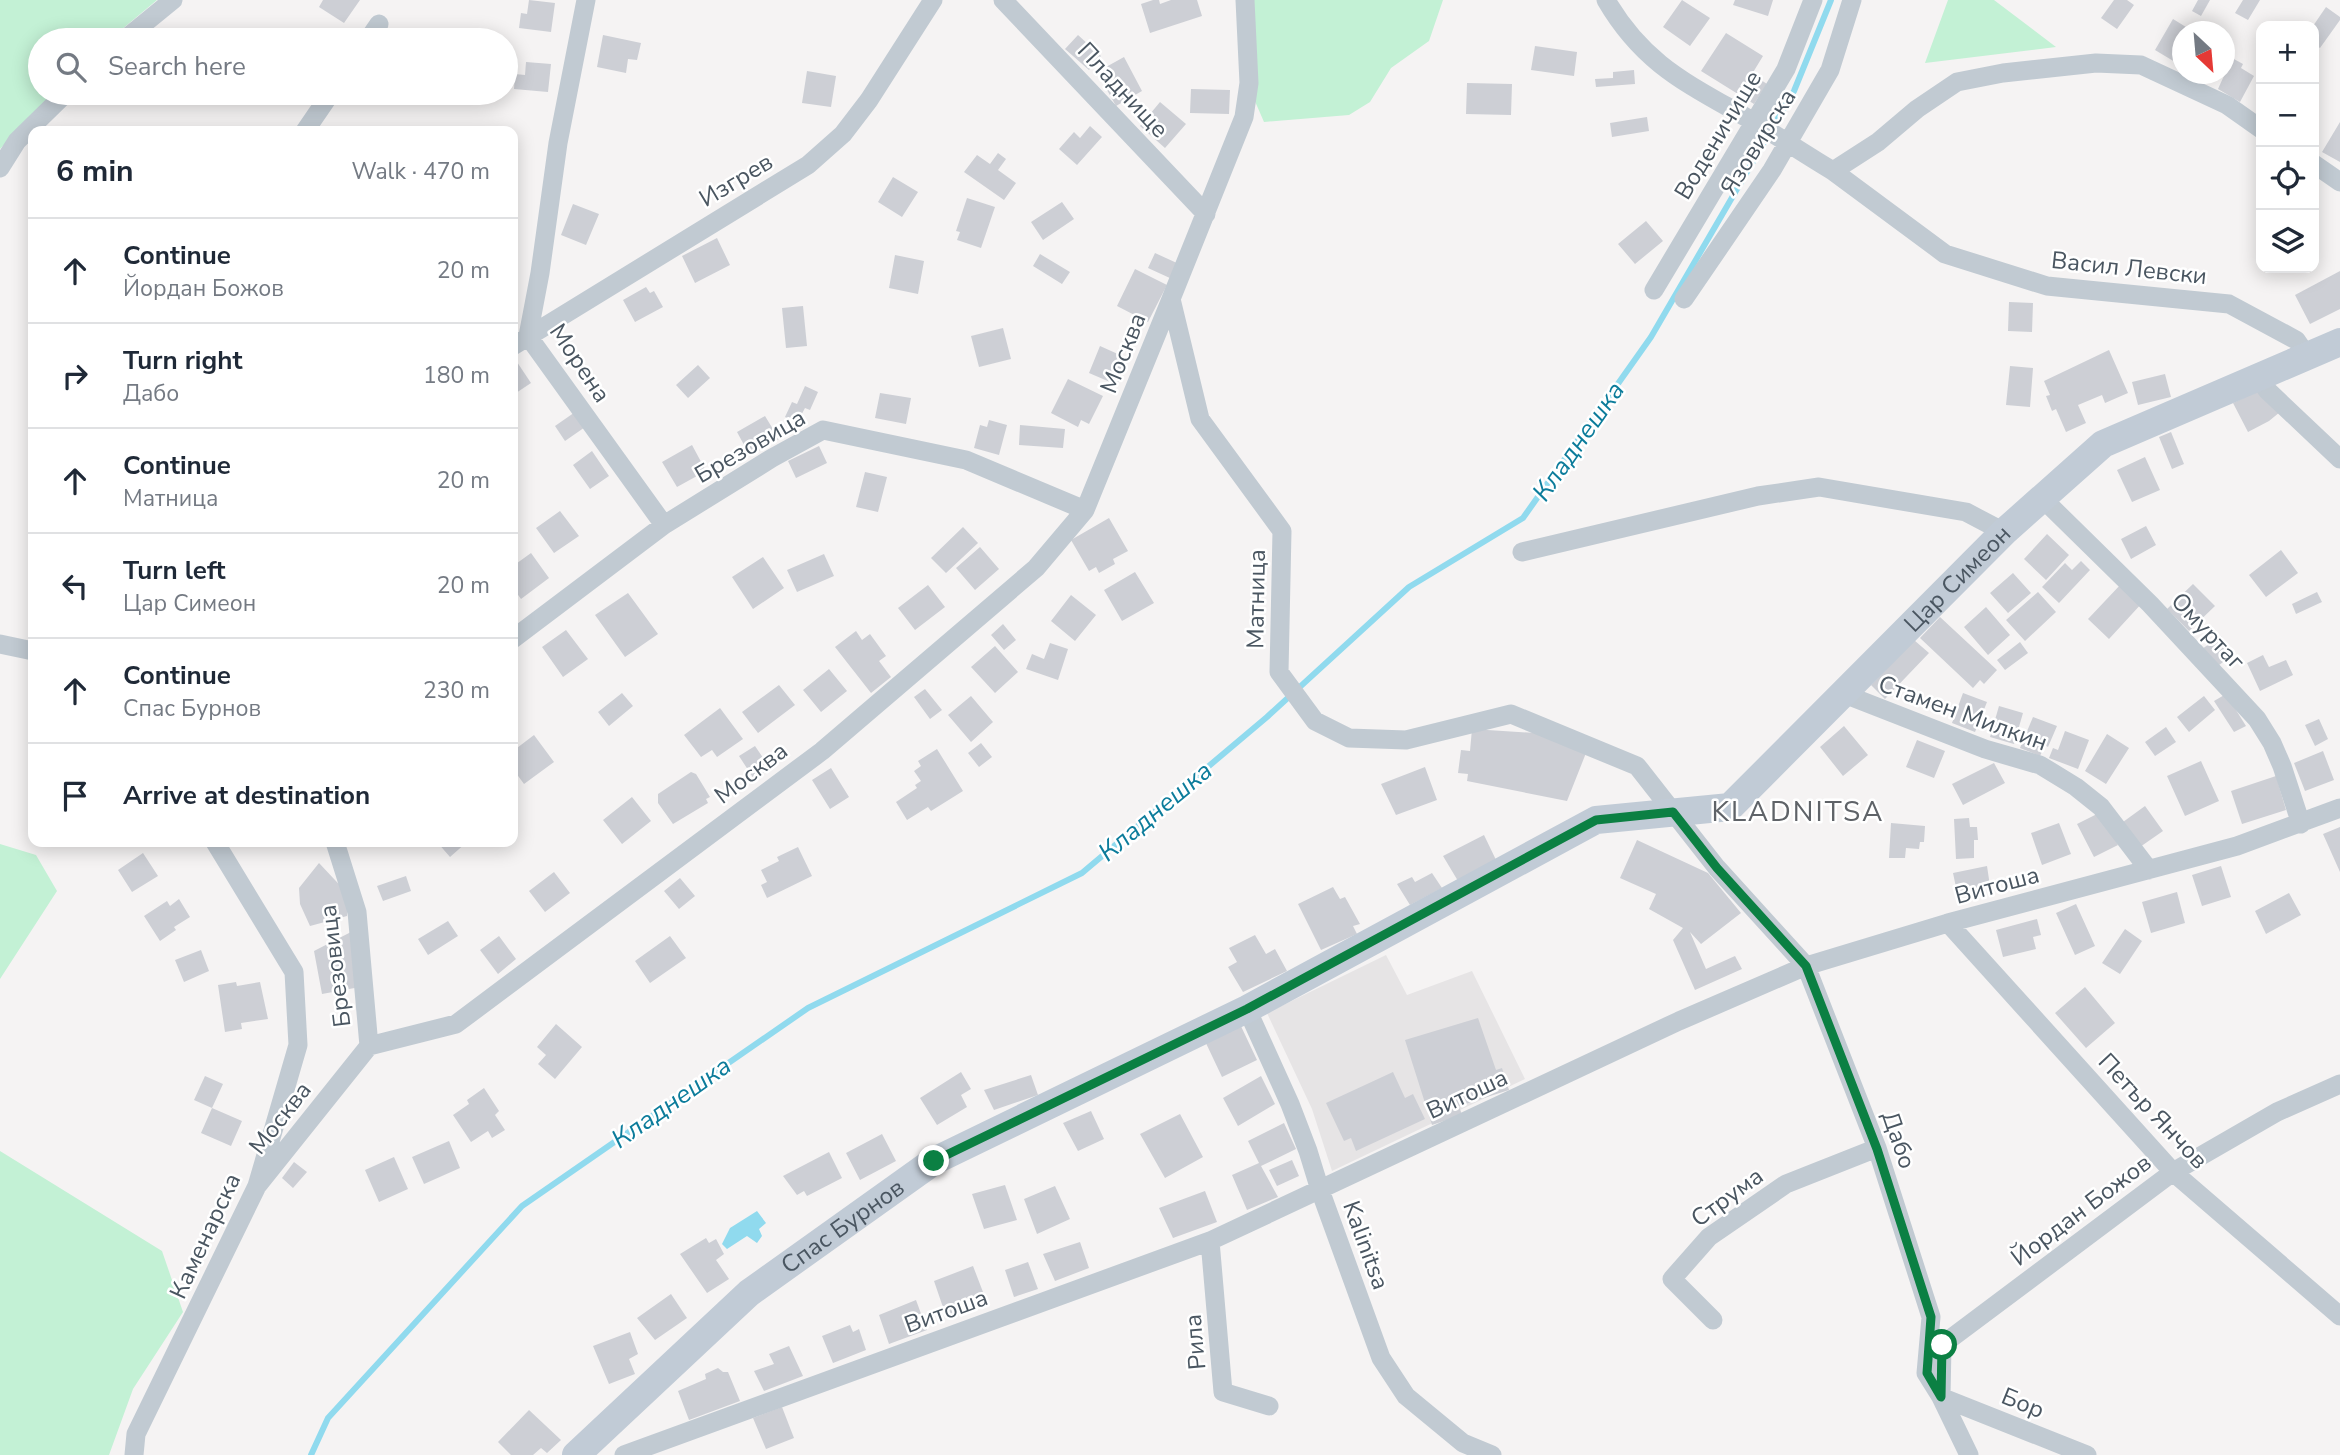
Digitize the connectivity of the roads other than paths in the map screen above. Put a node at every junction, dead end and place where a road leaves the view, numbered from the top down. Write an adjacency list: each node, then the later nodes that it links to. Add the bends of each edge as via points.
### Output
1 (173, 0): 9 (street)
2 (586, 0): 26 (street, Морена, via 558,144 540,273)
3 (933, 0): 26 (street, Изгрев, via 869,100 807,165)
4 (1003, 0): 22 (street, Пладнище)
5 (1245, 0): 22 (street, via 1248,83 1244,117)
6 (1606, 0): 12 (street, Васил Левски, via 1645,53 1678,79)
7 (1813, 0): 12 (street, Воденичище, via 1786,69)
8 (1852, 0): 17 (street, Язовирска, via 1830,70)
9 (139, 28)
10 (54, 105): 14 (street)
11 (323, 105): 15 (street)
12 (1755, 123): 17 (street, Васил Левски); 23 (street, Воденичище)
13 (2256, 125): 20 (street, via 2227,105 2141,65 2096,63 1957,82)
14 (32, 126)
15 (308, 126)
16 (28, 130): 19 (street)
17 (1785, 141): 20 (street, Васил Левски); 25 (street, Язовирска)
18 (2319, 167): 21 (street)
19 (0, 168)
20 (1833, 171): 28 (street, Васил Левски, via 1945,254 2047,286 2229,304 2296,340)
21 (2340, 182)
22 (1206, 214): 24 (street)
23 (1654, 290)
24 (1171, 299): 32 (street, Москва); 41 (street, Матница, via 1200,419 1282,531 1279,672 1315,722 1349,738 1406,740 1511,713 1637,766)
25 (1684, 299)
26 (521, 341): 33 (street, Морена)
27 (2340, 342): 28 (street, Цар Симеон)
28 (2307, 356): 29 (street, Цар Симеон)
29 (2259, 378): 30 (street); 31 (street, Цар Симеон, via 2103,444)
30 (2340, 459)
31 (2041, 497): 34 (street, Цар Симеон); 43 (street, Омуртаг, via 2150,604 2257,719 2282,766)
32 (1085, 510): 33 (street, Брезовица, via 966,460 823,430); 51 (street, Москва, via 1036,568 811,759 456,1024)
33 (664, 526): 36 (street, Брезовица)
34 (2004, 532): 35 (street, via 1966,512 1819,487 1758,496); 39 (street, Цар Симеон)
35 (1522, 552)
36 (518, 635)
37 (0, 645): 38 (street)
38 (28, 650)
39 (1844, 694): 41 (street, Цар Симеон, via 1730,807); 47 (street, Стамен Милкин, via 1985,749 2040,765 2101,807)
40 (2340, 808): 43 (street, Витоша)
41 (1673, 812): 42 (street, Цар Симеон); 46 (street, Матница)
42 (1596, 820): 50 (street, Спас Бурнов)
43 (2301, 824): 47 (street, Витоша)
44 (218, 847): 55 (street, Каменарска, via 294,971 298,1045)
45 (337, 847): 51 (street, Брезовица, via 357,912)
46 (1717, 868): 49 (street, Дабо)
47 (2150, 870): 48 (street, Витоша)
48 (1948, 922): 49 (street, Витоша); 54 (street, Петър Янчов)
49 (1806, 966): 53 (street, Дабо); 56 (street, Витоша)
50 (1247, 1009): 56 (street, Kalinitsa, via 1290,1104); 63 (street, Спас Бурнов, via 934,1161 749,1293)
51 (369, 1046): 55 (street, Москва)
52 (2340, 1084): 54 (street, Йордан Божов, via 2277,1112)
53 (1877, 1149): 59 (street, Струма, via 1786,1184 1709,1237 1672,1279); 60 (street, Дабо, via 1931,1317 1927,1373)
54 (2173, 1172): 58 (street, Петър Янчов); 60 (street, Йордан Божов, via 1942,1345)
55 (257, 1186): 62 (street, Каменарска, via 136,1434)
56 (1320, 1190): 57 (street, Витоша); 65 (street, Kalinitsa, via 1381,1358 1406,1396 1463,1443)
57 (1210, 1241): 61 (street, Рила, via 1223,1392); 64 (street, Витоша)
58 (2340, 1316)
59 (1713, 1320)
60 (1941, 1397): 66 (street, Дабо); 67 (street, Бор)
61 (1269, 1406)
62 (134, 1455)
63 (576, 1455)
64 (624, 1455)
65 (1492, 1455)
66 (1969, 1455)
67 (2087, 1455)

